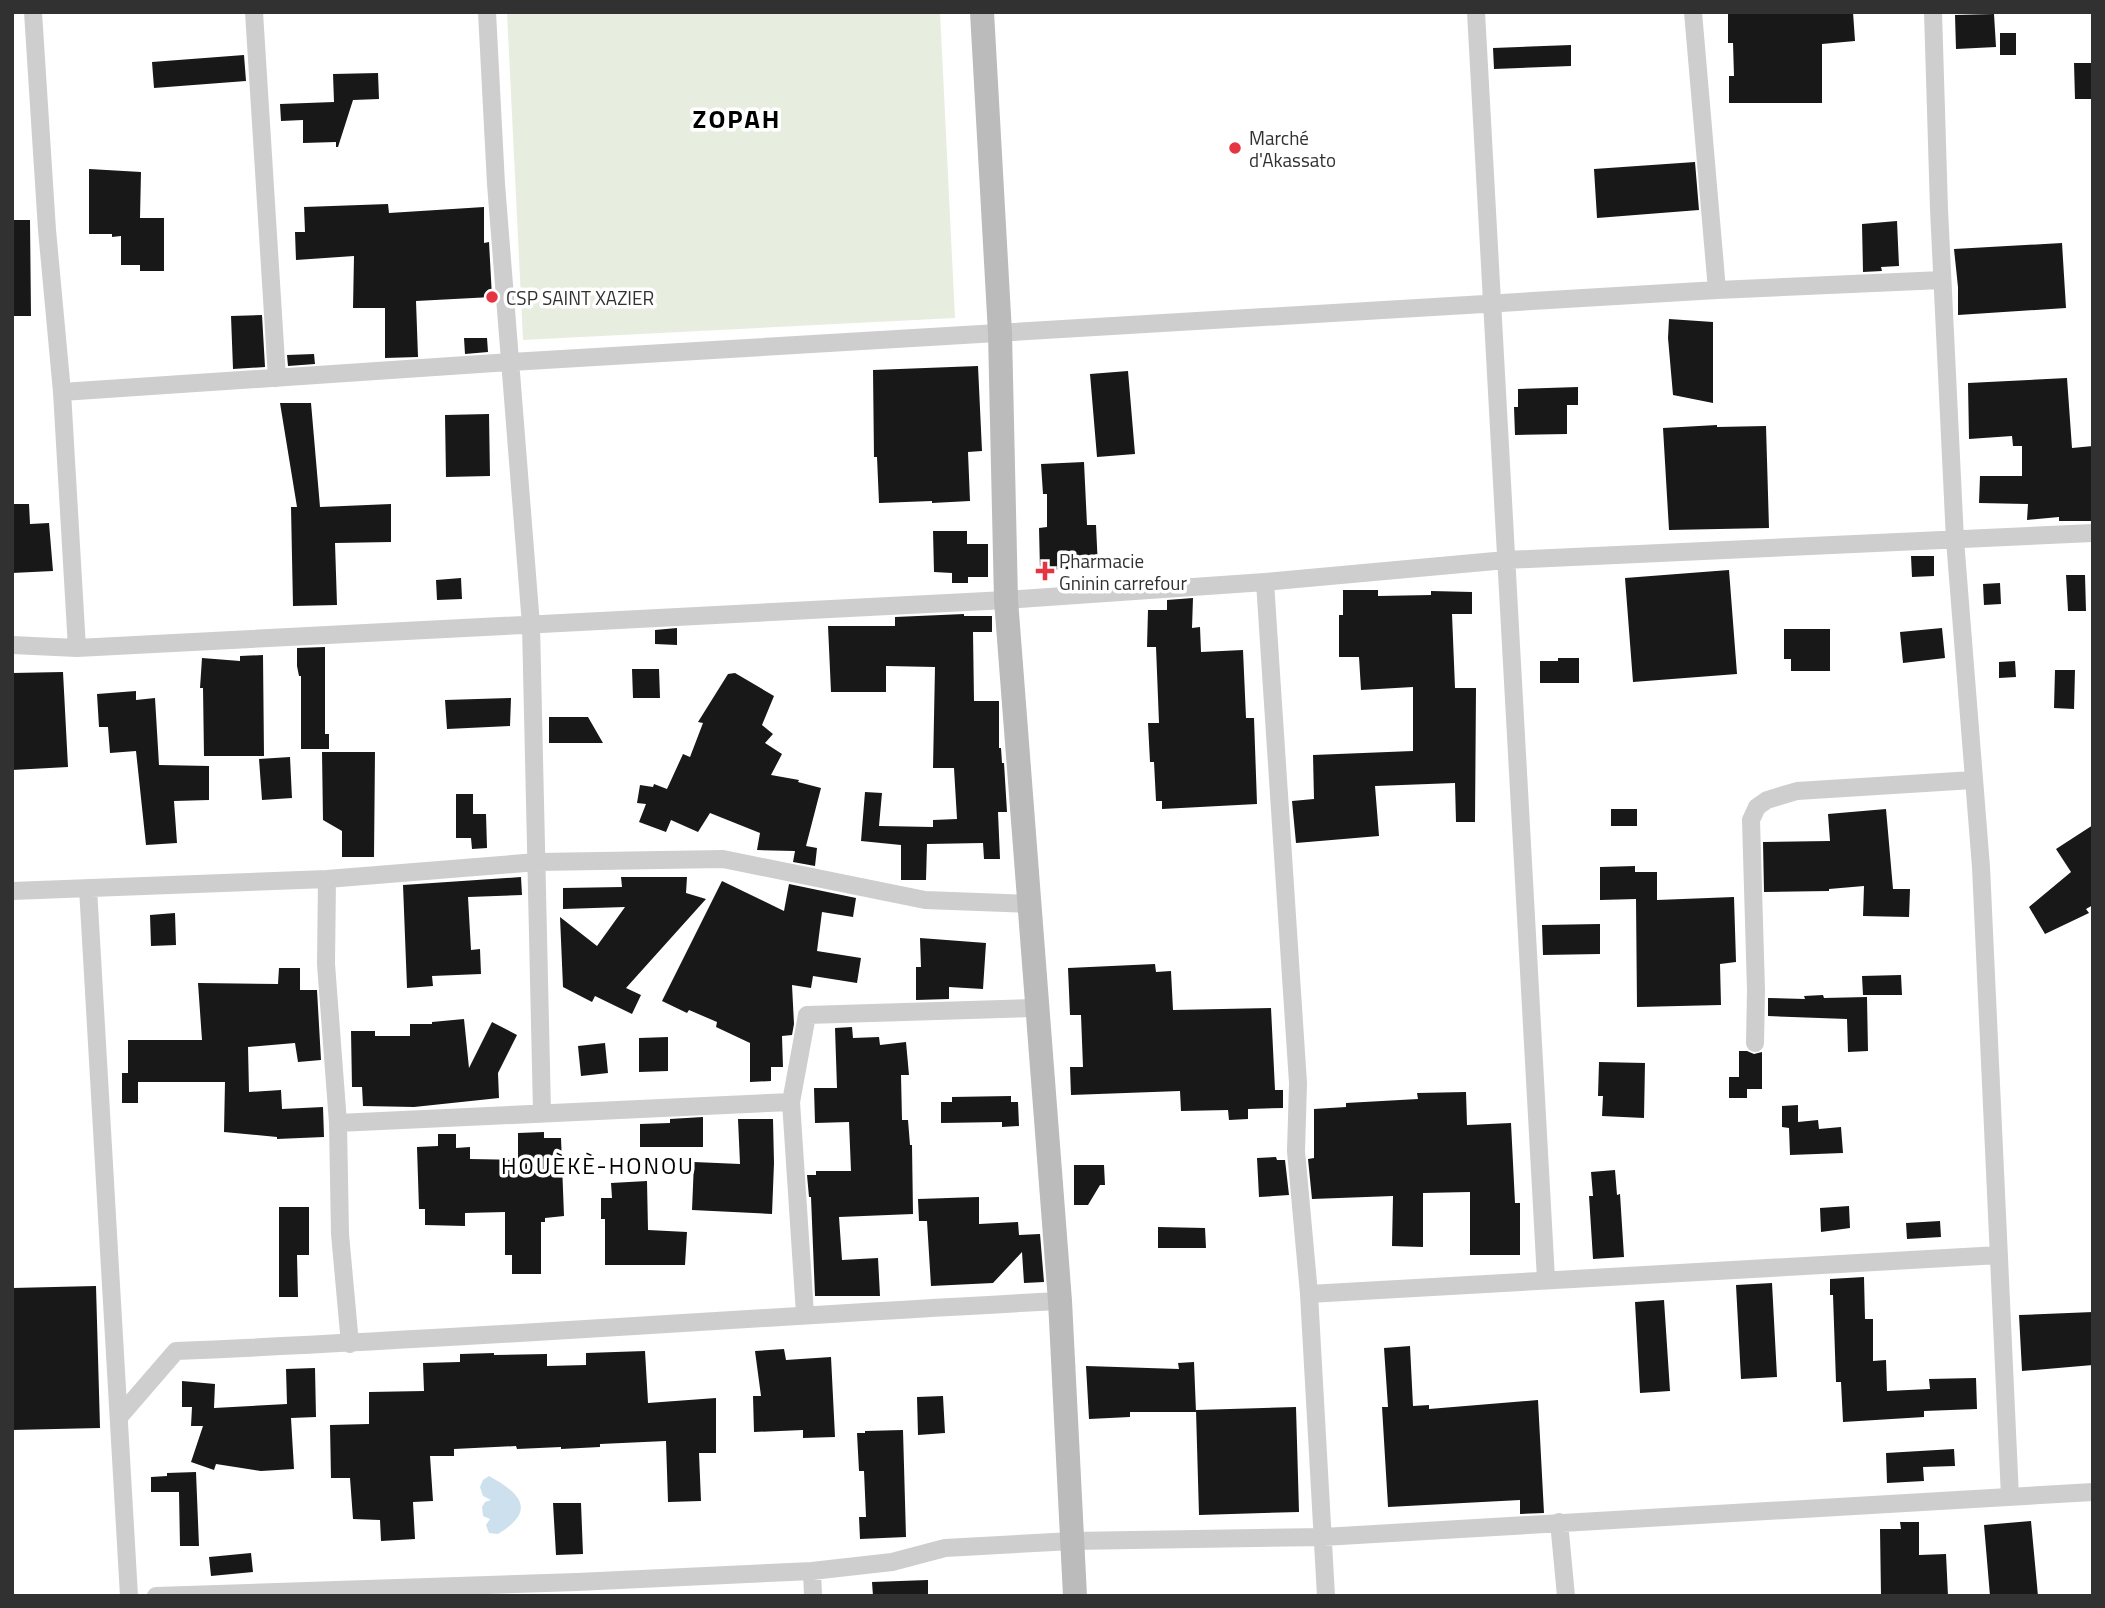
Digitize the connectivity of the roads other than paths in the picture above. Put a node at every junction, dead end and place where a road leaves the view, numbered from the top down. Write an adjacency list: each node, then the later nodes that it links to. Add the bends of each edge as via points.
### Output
1 (33, 12): 14 (street)
2 (254, 12): 13 (street)
3 (487, 12): 12 (street)
4 (982, 12): 11 (street)
5 (1476, 12): 10 (street)
6 (1693, 12): 9 (street)
7 (1933, 12): 8 (street)
8 (1942, 280): 9 (street); 16 (street)
9 (1717, 290): 10 (street)
10 (1492, 305): 11 (street); 17 (street)
11 (1000, 333): 12 (street); 19 (street)
12 (511, 362): 13 (street); 20 (street)
13 (277, 378): 14 (street)
14 (62, 392): 22 (street)
15 (2093, 533): 16 (street)
16 (1955, 540): 17 (street); 23 (street)
17 (1506, 560): 18 (street); 35 (street)
18 (1265, 582): 19 (street); 36 (street, via 1298,1083 1296,1151)
19 (1006, 600): 20 (street); 28 (street)
20 (530, 625): 22 (street); 24 (street)
21 (12, 645): 22 (street)
22 (77, 648)
23 (1973, 780): 30 (street, via 1797,791 1757,807 1751,820); 34 (street)
24 (537, 862): 25 (street); 28 (street, via 723,859 925,900); 32 (street)
25 (327, 879): 26 (street); 33 (street, via 327,964)
26 (88, 888): 27 (street); 40 (street)
27 (12, 891)
28 (1030, 904): 29 (street)
29 (1036, 1008): 31 (street, via 807,1015); 37 (street)
30 (1755, 1043)
31 (791, 1102): 32 (street); 38 (street)
32 (542, 1112): 33 (street)
33 (338, 1123): 39 (street, via 340,1234)
34 (1999, 1255): 35 (street); 42 (street)
35 (1545, 1279): 36 (street)
36 (1309, 1294): 44 (street)
37 (1060, 1301): 38 (street); 45 (street)
38 (805, 1314): 39 (street)
39 (350, 1343): 40 (street, via 176,1351)
40 (119, 1417): 48 (street)
41 (2093, 1492): 42 (street)
42 (2010, 1497): 43 (street)
43 (1559, 1522): 44 (street); 53 (street)
44 (1322, 1537): 45 (street); 52 (street)
45 (1072, 1541): 46 (street, via 945,1548 892,1562); 51 (street)
46 (812, 1571): 47 (street); 50 (street)
47 (577, 1589): 49 (street)
48 (128, 1596)
49 (156, 1596)
50 (813, 1596)
51 (1075, 1596)
52 (1326, 1596)
53 (1566, 1596)

